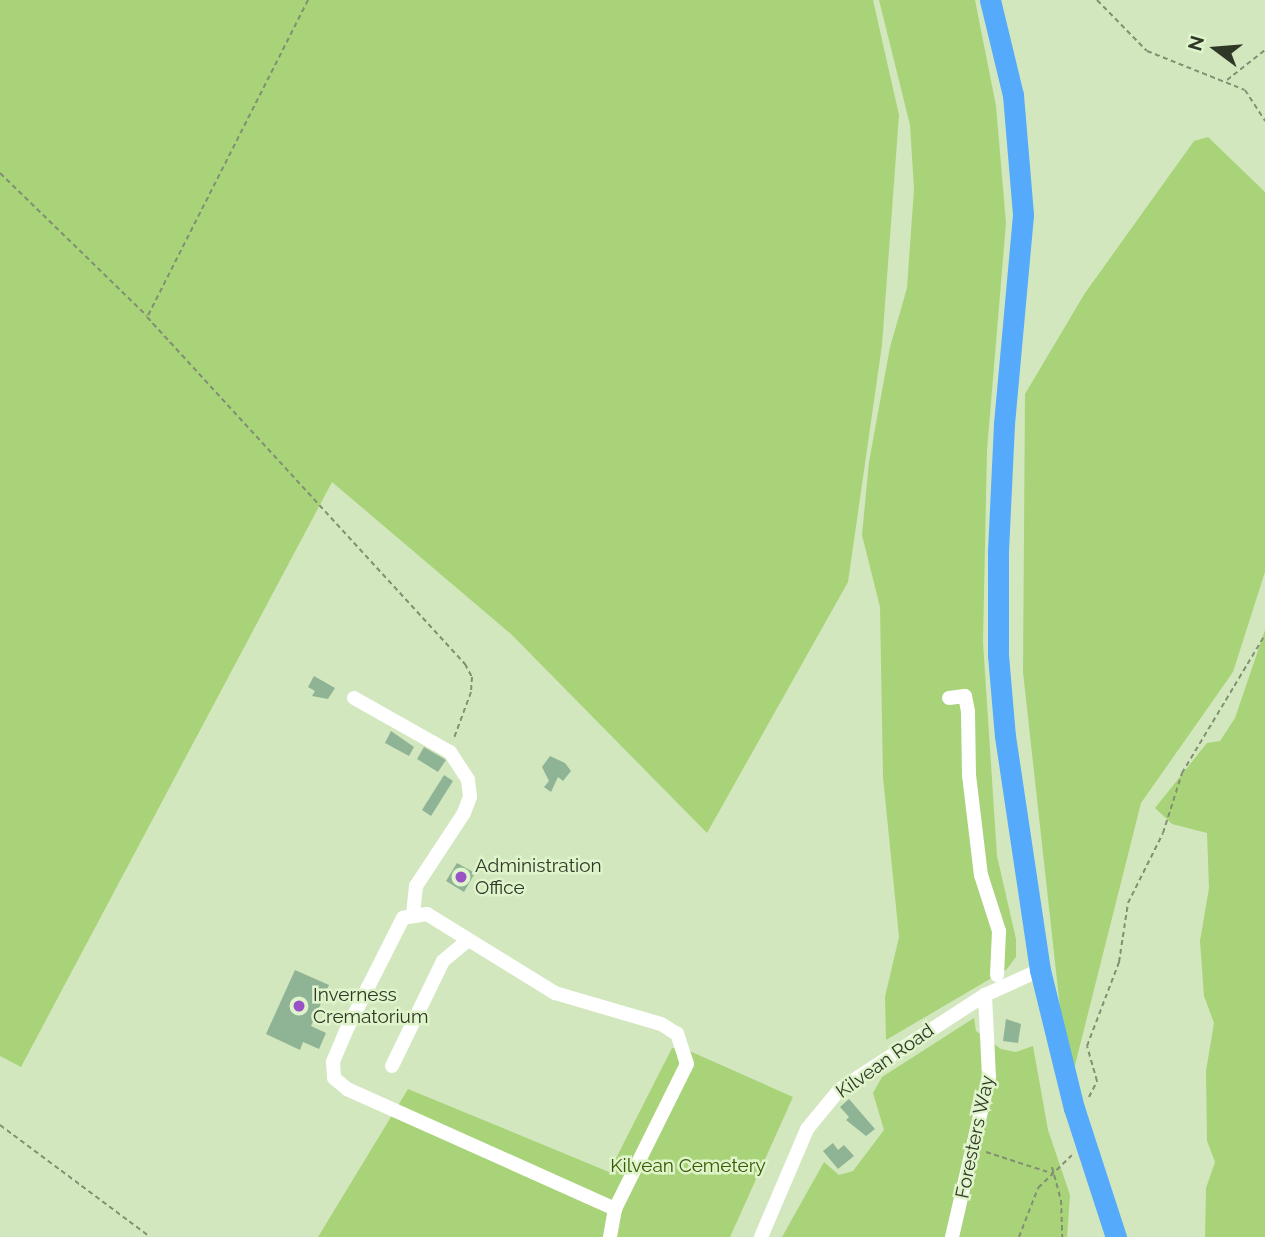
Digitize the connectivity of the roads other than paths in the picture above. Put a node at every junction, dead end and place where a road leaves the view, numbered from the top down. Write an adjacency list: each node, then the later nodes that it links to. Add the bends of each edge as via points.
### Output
1 (990, 0): 6 (highway, via 1013,95 1023,215 1004,424 998,655 1005,736)
2 (354, 698): 4 (street, via 450,752 463,768 470,797 416,886)
3 (949, 698): 7 (street, via 965,696 968,712 981,875 999,931)
4 (414, 914): 5 (street, via 427,914); 10 (street, via 398,925 346,1031 333,1062 334,1078 347,1089)
5 (468, 940): 9 (street, via 443,961); 10 (street, via 555,993 661,1024 677,1034 687,1064)
6 (1040, 970): 8 (street, Kilvean Road); 14 (highway, via 1080,1126)
7 (997, 975)
8 (985, 995): 12 (street, Kilvean Road, via 899,1048 820,1109 797,1146); 13 (street, Foresters Way, via 989,1077)
9 (392, 1066)
10 (615, 1209): 11 (street)
11 (611, 1237)
12 (761, 1237)
13 (952, 1237)
14 (1116, 1237)

